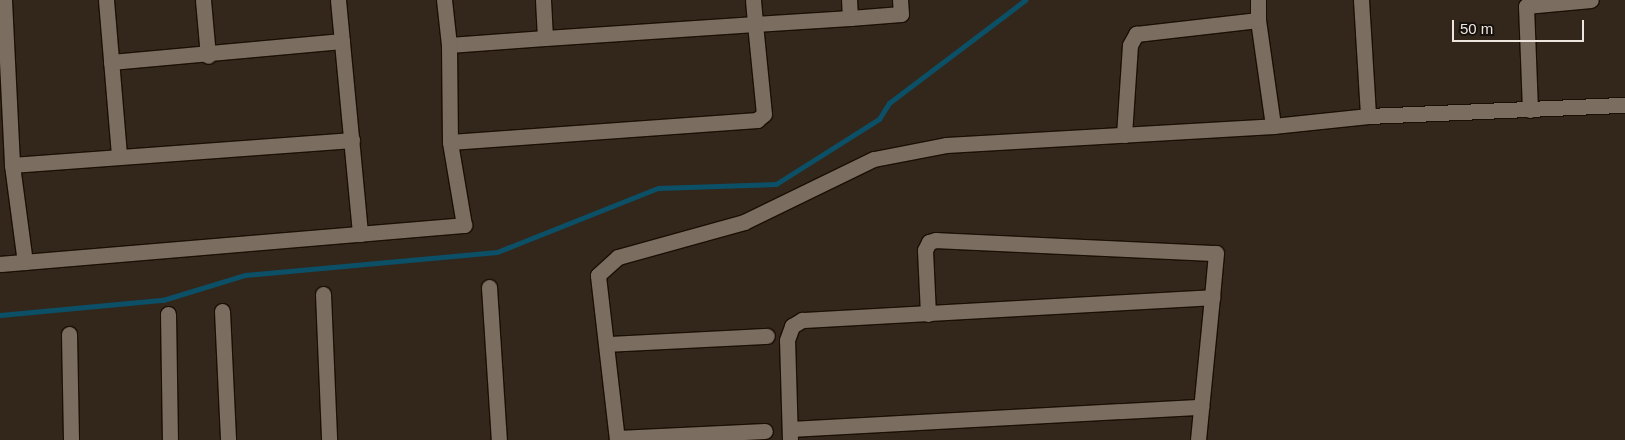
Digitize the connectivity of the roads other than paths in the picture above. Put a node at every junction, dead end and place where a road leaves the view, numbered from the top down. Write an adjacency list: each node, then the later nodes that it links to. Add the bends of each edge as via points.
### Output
1 (4, 0): 30 (street)
2 (106, 0): 21 (street)
3 (203, 0): 20 (street)
4 (338, 0): 18 (street)
5 (444, 0): 19 (street)
6 (543, 0): 17 (street)
7 (753, 0): 16 (street)
8 (849, 0): 14 (street)
9 (900, 0): 14 (street, via 901,14)
10 (1258, 0): 15 (street)
11 (1361, 0): 24 (street)
12 (1591, 0): 13 (street)
13 (1525, 3): 23 (street)
14 (850, 18): 16 (street)
15 (1258, 20): 25 (street); 26 (street, via 1136,34 1130,45)
16 (755, 24): 17 (street); 28 (street, via 764,107 764,114 757,120)
17 (544, 38): 19 (street)
18 (342, 41): 20 (street); 27 (street)
19 (449, 45): 28 (street)
20 (208, 56): 21 (street)
21 (111, 62): 29 (street)
22 (1625, 105): 23 (street)
23 (1530, 110): 24 (street)
24 (1368, 116): 25 (street)
25 (1273, 126): 26 (street)
26 (1124, 135): 42 (street, via 946,145 874,159 744,222 618,257 598,275)
27 (352, 140): 29 (street); 31 (street)
28 (450, 142): 31 (street, via 464,225)
29 (119, 156): 30 (street)
30 (12, 165): 32 (street)
31 (360, 234): 32 (street)
32 (26, 262): 33 (street)
33 (0, 264)
34 (489, 287): 51 (street)
35 (323, 294): 50 (street)
36 (1212, 297): 39 (street); 39 (street, via 1216,253 936,240 929,242 925,250); 43 (street)
37 (222, 311): 49 (street)
38 (168, 314): 48 (street)
39 (928, 314): 45 (street, via 802,320 792,326 787,340)
40 (69, 334): 47 (street)
41 (767, 336): 42 (street)
42 (607, 344): 46 (street)
43 (1201, 407): 45 (street); 52 (street)
44 (765, 431): 46 (street)
45 (790, 435)
46 (616, 439)
47 (71, 440)
48 (170, 440)
49 (228, 440)
50 (330, 440)
51 (499, 440)
52 (1198, 440)

